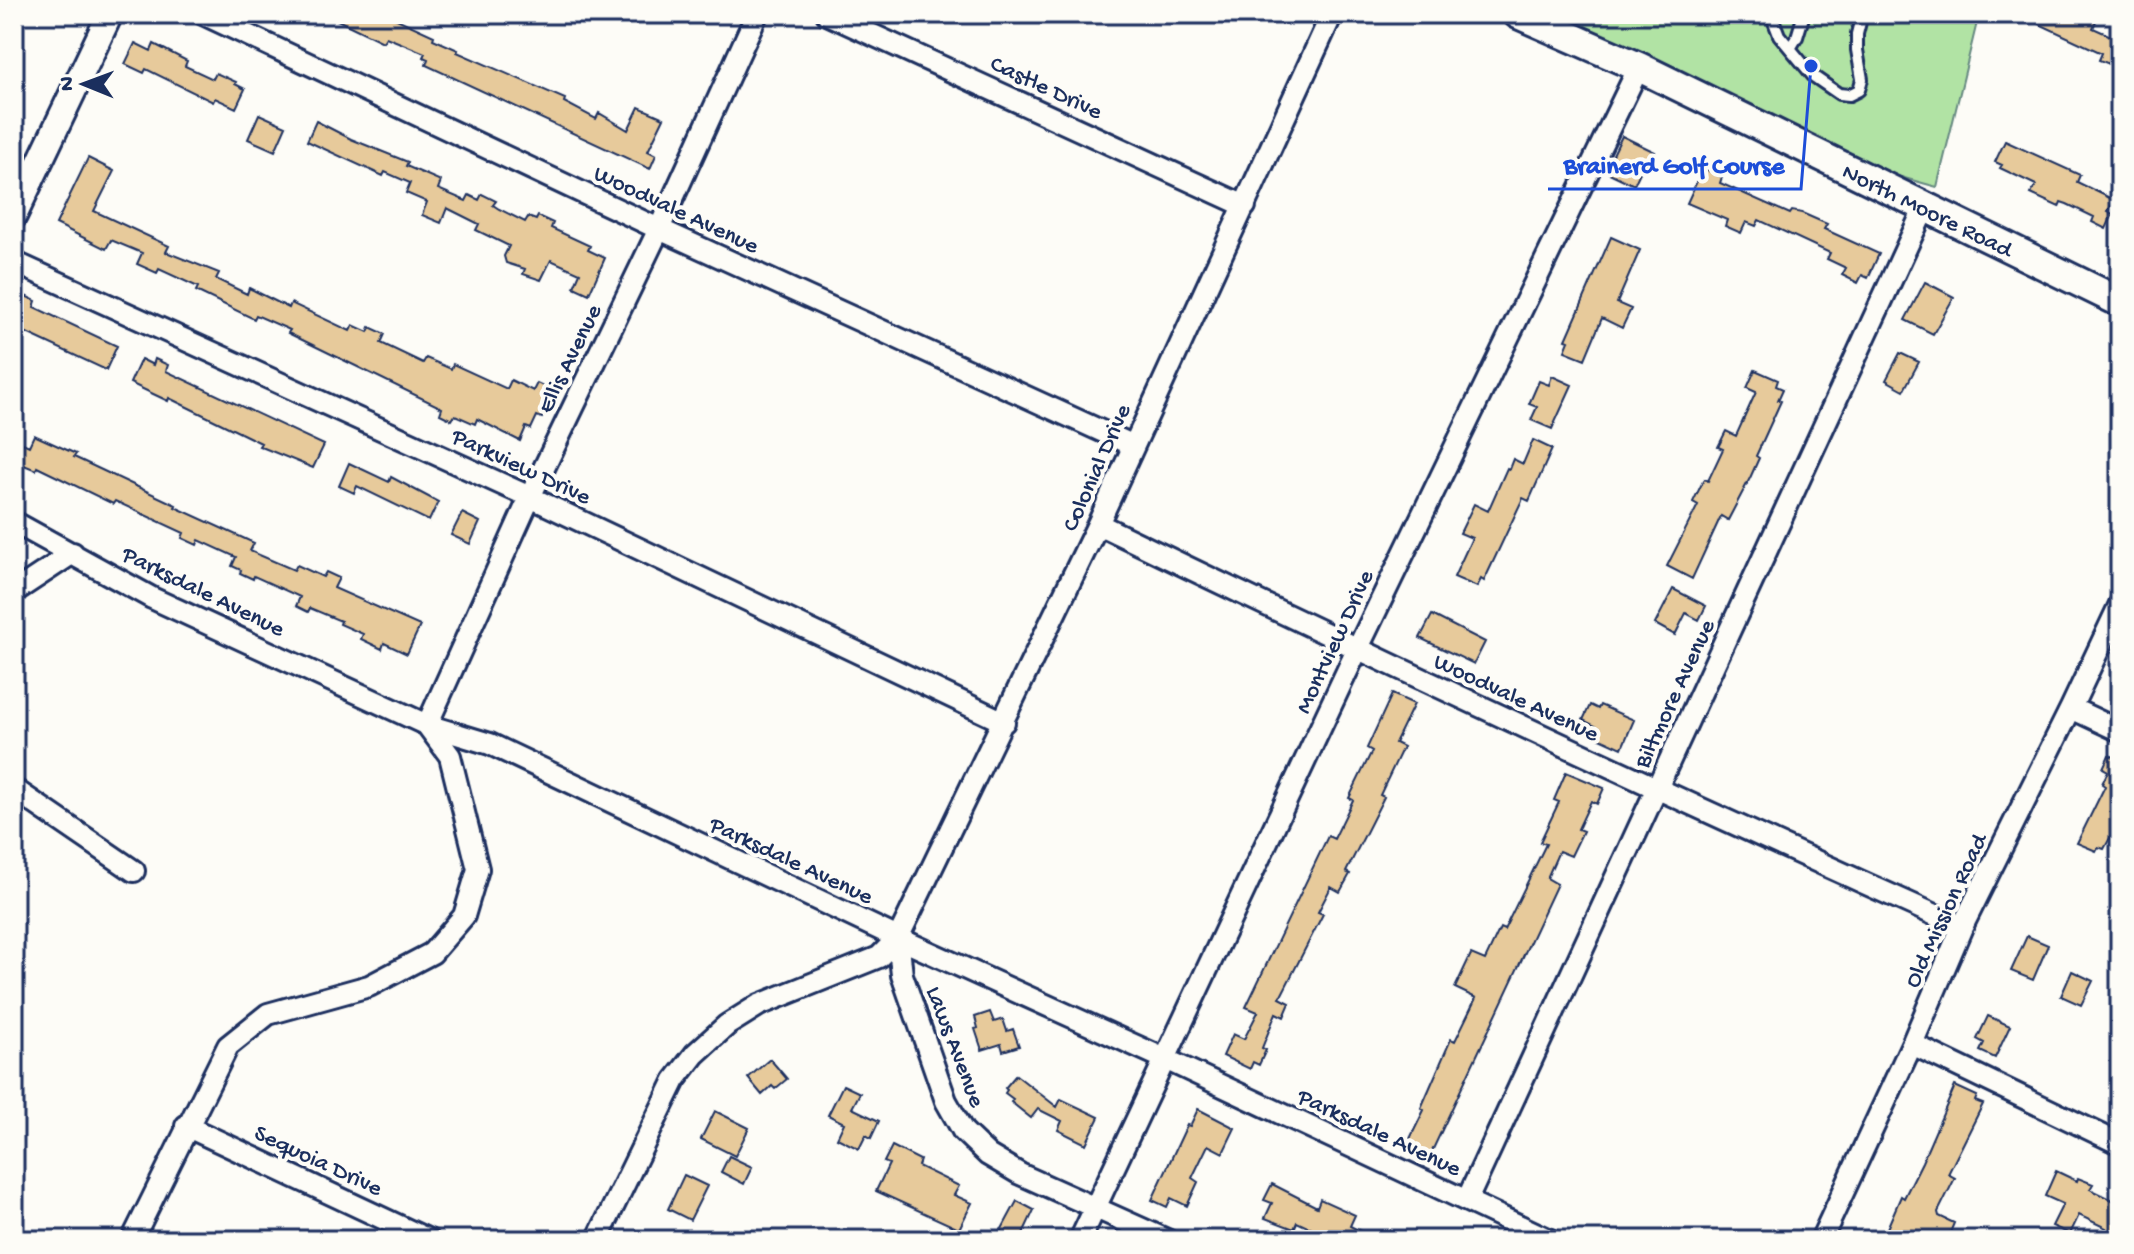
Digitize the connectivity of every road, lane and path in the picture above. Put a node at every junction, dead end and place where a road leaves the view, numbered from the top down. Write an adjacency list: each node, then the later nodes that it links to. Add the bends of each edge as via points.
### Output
1 (110, 14): 14 (street)
2 (203, 14): 15 (street, Woodvale Avenue)
3 (757, 14): 15 (street, Ellis Avenue)
4 (827, 14): 12 (street, Castle Drive)
5 (1332, 14): 12 (street, Colonial Drive)
6 (1518, 14): 11 (main road, North Moore Road)
7 (1771, 14): 10 (lane, via 1779,35)
8 (1804, 14): 10 (lane)
9 (1859, 14): 10 (lane, via 1862,79 1859,90 1849,95 1813,76)
10 (1791, 47)
11 (1639, 67): 13 (main road, North Moore Road); 25 (street, Montview Drive)
12 (1245, 206): 18 (street, Colonial Drive)
13 (1925, 207): 17 (main road, North Moore Road); 31 (street, Biltmore Avenue)
14 (14, 216)
15 (659, 229): 18 (street, Woodvale Avenue); 19 (street, Ellis Avenue)
16 (14, 262): 19 (street, Parkview Drive)
17 (2120, 302)
18 (1132, 445): 21 (street, Colonial Drive)
19 (530, 497): 27 (street, Parkview Drive); 28 (street, Ellis Avenue)
20 (14, 522): 22 (street, Parksdale Avenue)
21 (1098, 524): 25 (street, Woodvale Avenue); 27 (street, Colonial Drive)
22 (73, 553): 23 (street); 28 (street, Parksdale Avenue, via 152,598)
23 (14, 592)
24 (2120, 604): 26 (street, Old Mission Road)
25 (1357, 650): 31 (street, Woodvale Avenue); 36 (street, Montview Drive)
26 (2071, 708): 29 (street); 33 (street, Old Mission Road)
27 (1004, 722): 34 (street, Colonial Drive)
28 (427, 725): 34 (street, Parksdale Avenue, via 490,744); 37 (street, via 450,756 478,869 464,916 432,953 369,986 268,1014 228,1046)
29 (2120, 731)
30 (14, 789): 32 (street)
31 (1657, 790): 33 (street, Woodvale Avenue); 39 (street, Biltmore Avenue)
32 (134, 871)
33 (1962, 927): 35 (street, Old Mission Road)
34 (898, 938): 36 (street, Parksdale Avenue); 40 (street, Laws Avenue, via 902,975 946,1101 963,1131 988,1155 1020,1174); 43 (street, via 879,957 759,1005 695,1054 675,1080)
35 (1912, 1044): 38 (street); 47 (street, Old Mission Road)
36 (1165, 1059): 39 (street, Parksdale Avenue); 40 (street, Montview Drive)
37 (186, 1126): 41 (street); 42 (street, Sequoia Drive)
38 (2120, 1144)
39 (1467, 1200): 46 (street, Parksdale Avenue)
40 (1096, 1207): 44 (street, Montview Drive); 45 (street, Laws Avenue)
41 (132, 1240)
42 (429, 1240)
43 (597, 1240)
44 (1080, 1240)
45 (1167, 1240)
46 (1550, 1240)
47 (1821, 1240)

